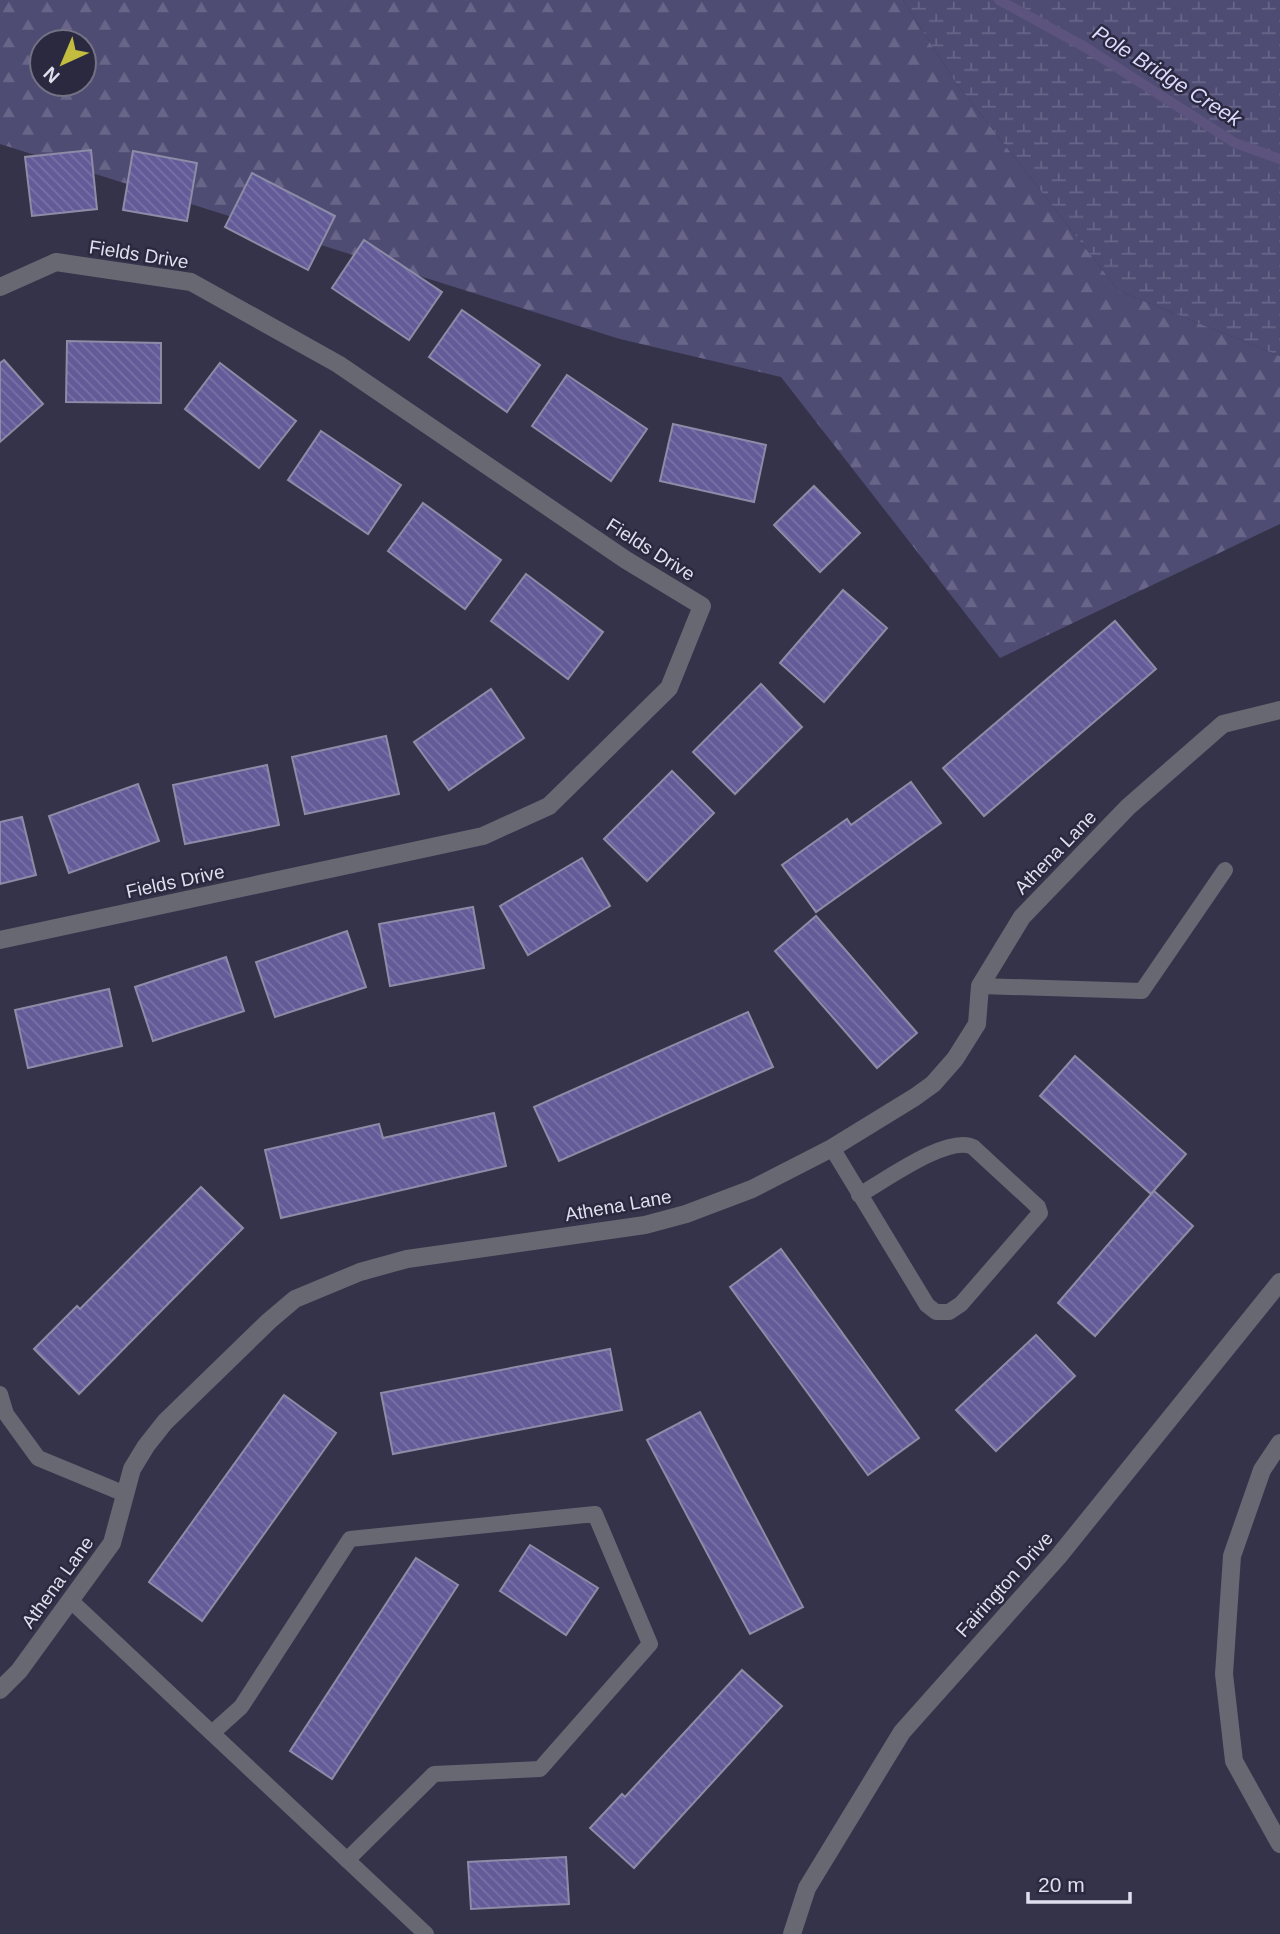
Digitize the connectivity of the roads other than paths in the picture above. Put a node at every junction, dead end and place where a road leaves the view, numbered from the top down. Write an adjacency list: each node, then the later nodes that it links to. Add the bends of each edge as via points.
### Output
1 (0, 287): 4 (street, Fields Drive, via 56,262 191,282 338,364 625,560 702,606 669,688 549,806 483,836)
2 (1280, 710): 5 (street, Athena Lane, via 1223,724 1128,807 1022,917)
3 (1225, 870): 5 (lane, via 1142,991)
4 (0, 940)
5 (980, 986): 6 (street, Athena Lane, via 973,1035 933,1084)
6 (832, 1148): 7 (lane); 11 (street, Athena Lane, via 752,1189 686,1214 645,1225 407,1259 360,1272 295,1299 165,1422 132,1469)
7 (859, 1195): 7 (lane, via 936,1312 949,1312 961,1304 1040,1213 973,1147 961,1142)
8 (1280, 1282): 18 (street, Fairington Drive, via 1058,1557 902,1732 807,1888)
9 (0, 1394): 11 (lane, via 6,1414 38,1458)
10 (1280, 1443): 15 (street, via 1262,1470 1232,1556 1223,1674 1234,1761)
11 (125, 1494): 12 (street, Athena Lane, via 112,1543)
12 (70, 1600): 13 (street, Athena Lane); 14 (lane)
13 (0, 1690)
14 (212, 1733): 16 (lane); 16 (lane, via 241,1707 350,1539 595,1514 650,1644 540,1769 434,1774)
15 (1278, 1842)
16 (347, 1860): 17 (lane)
17 (426, 1934)
18 (792, 1934)

